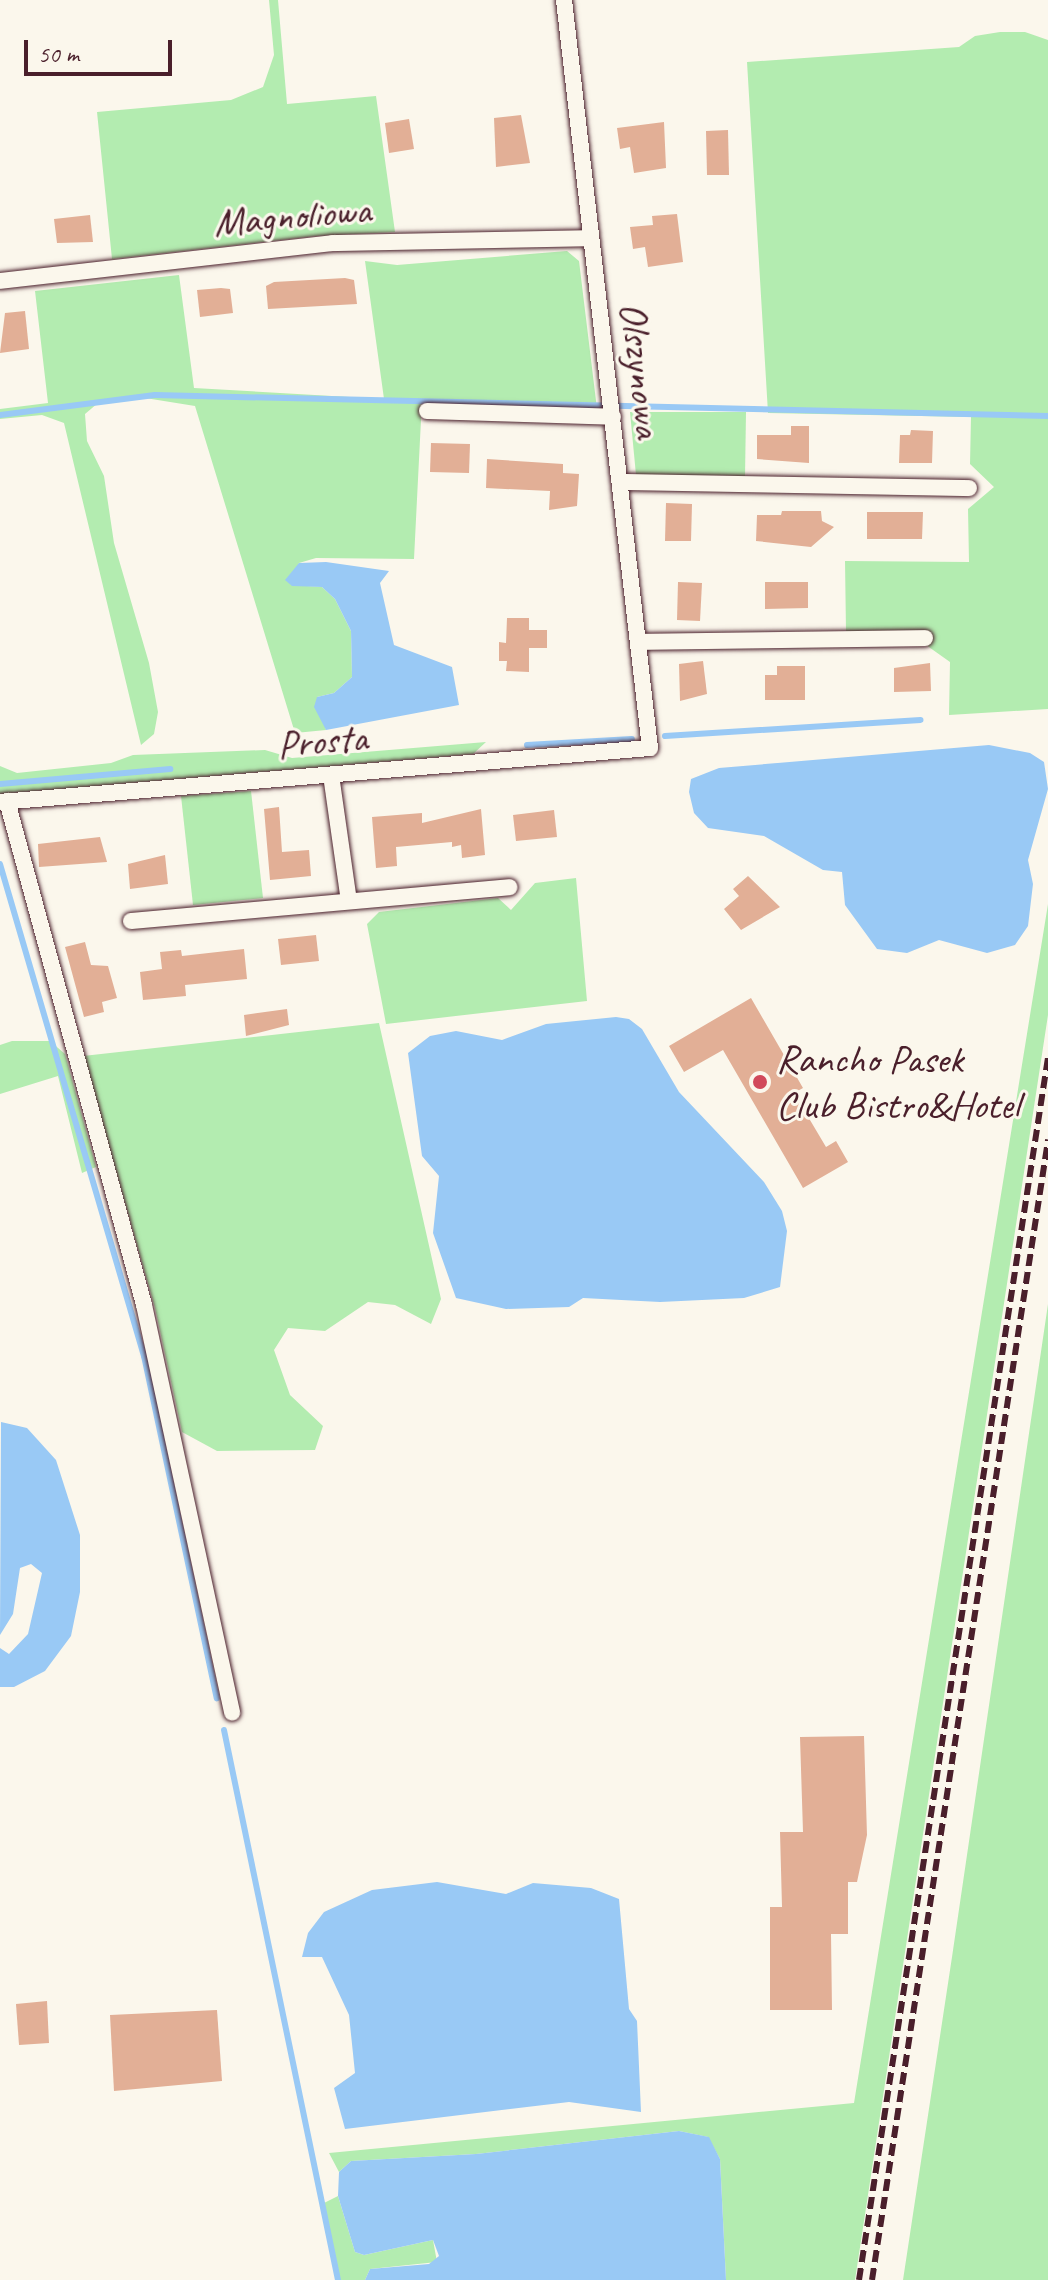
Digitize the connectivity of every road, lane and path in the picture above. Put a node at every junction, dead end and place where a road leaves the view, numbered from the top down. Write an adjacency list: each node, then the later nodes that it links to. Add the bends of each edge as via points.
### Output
1 (564, 0): 2 (street, Olszynowa)
2 (591, 238): 3 (street, Magnoliowa, via 333,243); 4 (street, Olszynowa)
3 (0, 281)
4 (612, 410): 5 (street); 6 (street, Olszynowa)
5 (427, 411)
6 (620, 482): 7 (street); 9 (street, Olszynowa)
7 (969, 488)
8 (925, 638): 9 (street)
9 (639, 642): 10 (street, Olszynowa)
10 (650, 748): 11 (street, Prosta)
11 (331, 775): 12 (street, Prosta); 14 (street)
12 (4, 801): 16 (street, via 144,1305)
13 (509, 887): 14 (street)
14 (349, 901): 15 (street)
15 (131, 921)
16 (232, 1713)

